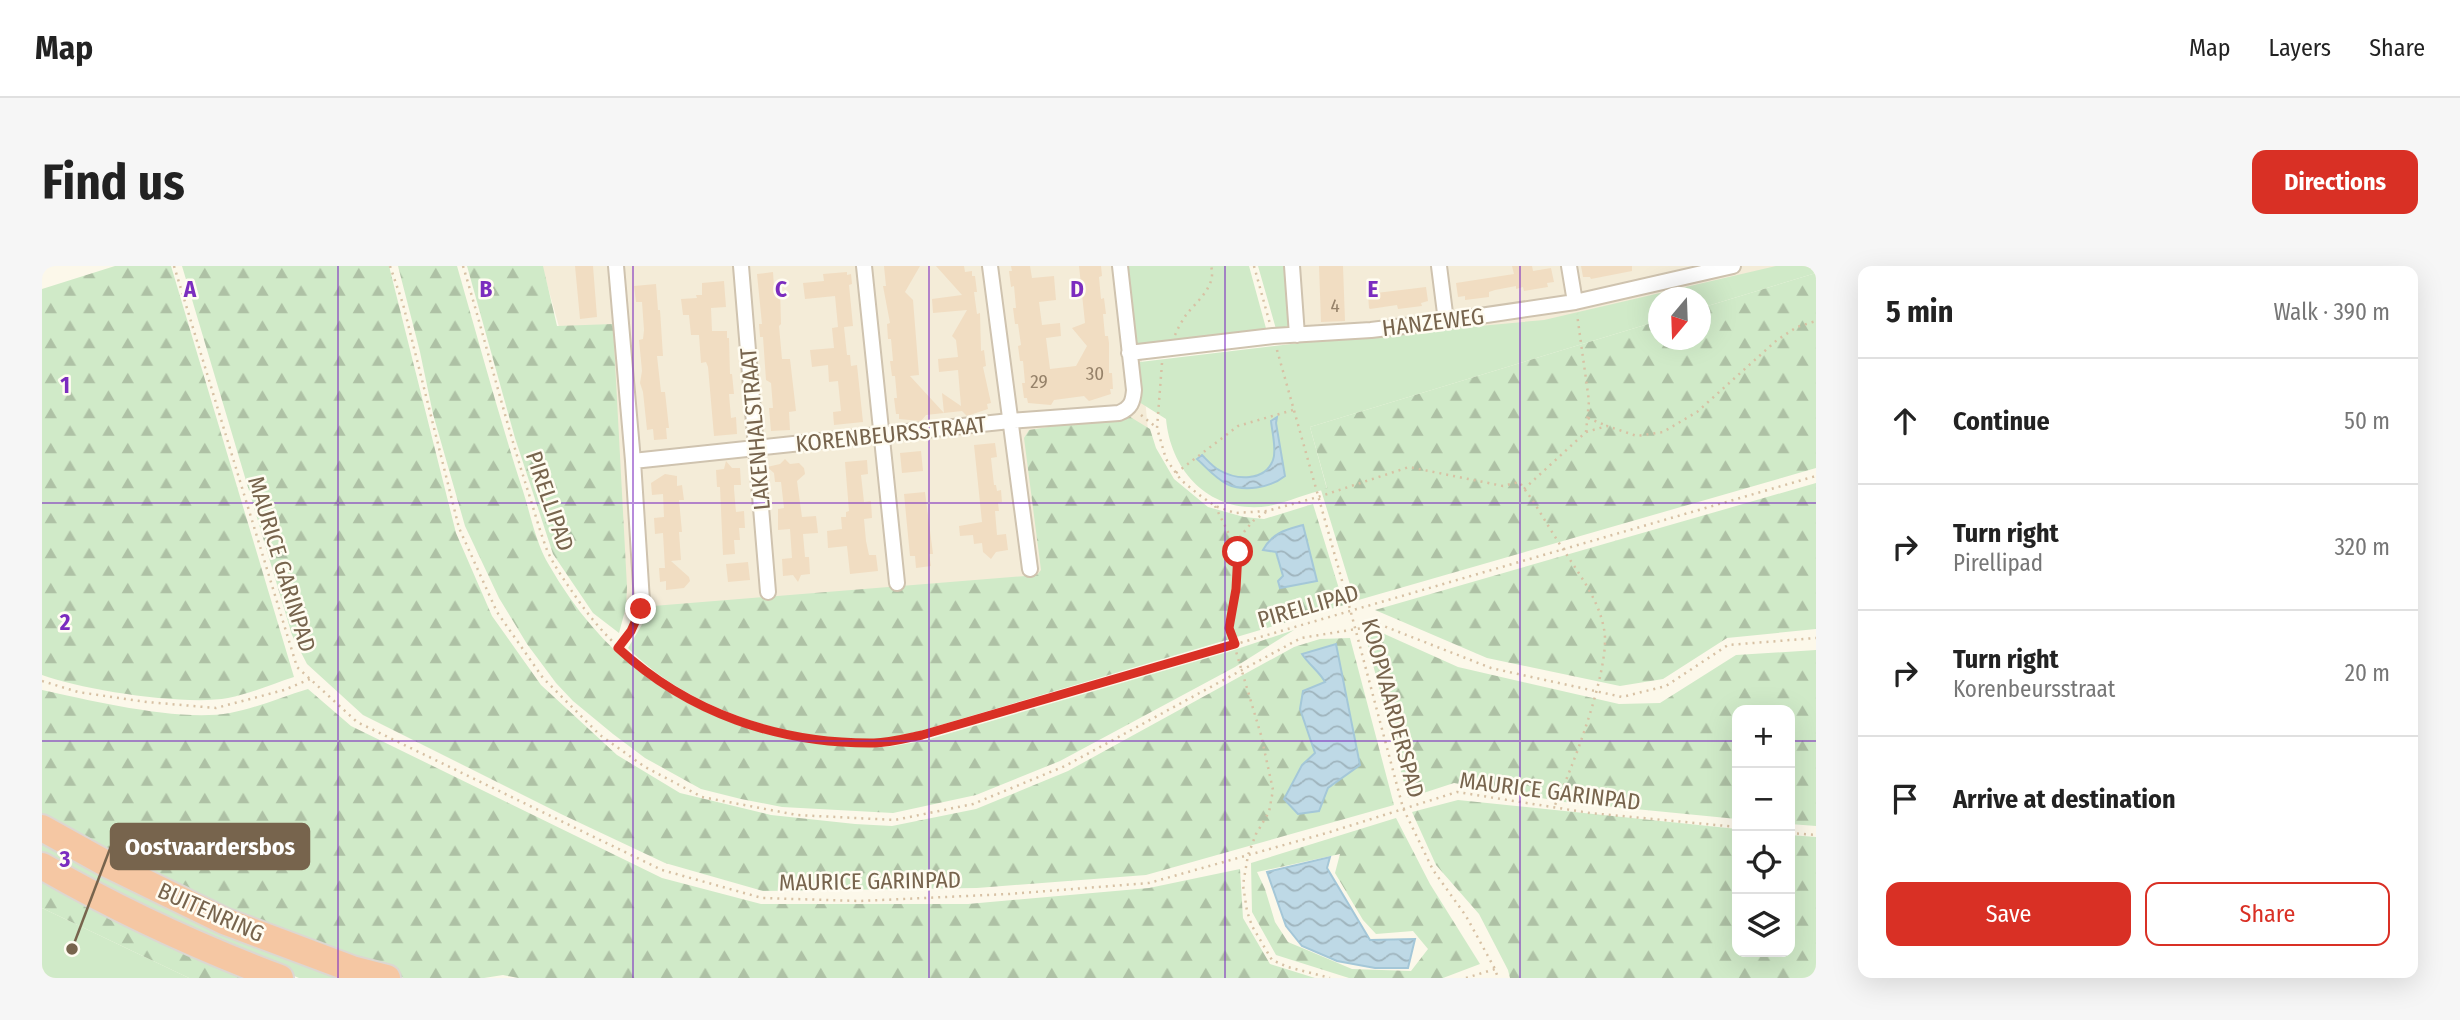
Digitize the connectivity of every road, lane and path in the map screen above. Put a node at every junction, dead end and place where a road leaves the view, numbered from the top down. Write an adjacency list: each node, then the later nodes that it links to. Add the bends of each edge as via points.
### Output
1 (174, 266): 51 (path, MAURICE GARINPAD, via 297,667)
2 (390, 266): 50 (path, via 459,528 498,612 543,678 600,735 645,767 702,797 797,815 895,820 973,804 1065,766)
3 (463, 266): 49 (path, PIRELLIPAD, via 548,552 584,608)
4 (616, 266): 32 (street)
5 (741, 266): 31 (street, LAKENHALSTRAAT)
6 (864, 266): 30 (street)
7 (990, 266): 26 (street)
8 (1120, 266): 22 (street)
9 (1211, 266): 21 (path, via 1209,288 1184,317)
10 (1254, 266): 20 (path, KOOPVAARDERSPAD)
11 (1292, 266): 19 (street)
12 (1439, 266): 17 (street)
13 (1569, 266): 16 (street)
14 (1733, 266): 15 (street, HANZEWEG)
15 (1700, 270): 16 (street, HANZEWEG)
16 (1575, 302): 17 (street, HANZEWEG); 25 (path, via 1589,401)
17 (1446, 321): 19 (street, HANZEWEG)
18 (1816, 321): 27 (path, via 1777,340 1698,412 1663,432 1637,436)
19 (1297, 335): 20 (street, HANZEWEG)
20 (1273, 336): 21 (street, HANZEWEG); 24 (path, KOOPVAARDERSPAD)
21 (1167, 348): 22 (street, HANZEWEG); 28 (path)
22 (1129, 353): 23 (street, via 1134,390)
23 (1128, 409): 26 (street, KORENBEURSSTRAAT); 28 (path)
24 (1293, 410): 33 (path, via 1238,426); 36 (path, KOOPVAARDERSPAD)
25 (1587, 418): 27 (path); 29 (path)
26 (1010, 421): 30 (street, KORENBEURSSTRAAT); 41 (street)
27 (1607, 426): 29 (path)
28 (1157, 428): 33 (path, via 1166,459)
29 (1586, 432): 35 (path)
30 (883, 435): 31 (street, KORENBEURSSTRAAT); 42 (street)
31 (758, 448): 32 (street, KORENBEURSSTRAAT); 43 (street, LAKENHALSTRAAT)
32 (633, 461): 44 (street)
33 (1176, 473): 37 (path)
34 (1816, 476): 39 (path, PIRELLIPAD)
35 (1524, 489): 36 (path, via 1519,482 1503,486 1409,467); 39 (path)
36 (1318, 497): 38 (path); 45 (path, KOOPVAARDERSPAD)
37 (1215, 506): 38 (path, via 1235,513); 40 (path)
38 (1267, 511): 40 (path, via 1240,538)
39 (1562, 548): 45 (path, PIRELLIPAD); 53 (path, via 1593,598 1605,630)
40 (1238, 552): 48 (path, via 1229,628)
41 (1030, 569)
42 (897, 583)
43 (768, 592)
44 (642, 601): 49 (path, via 637,620)
45 (1350, 609): 46 (path, KOOPVAARDERSPAD); 48 (path, PIRELLIPAD)
46 (1355, 629): 50 (path, via 1301,638); 53 (path, via 1381,625 1491,668); 55 (path, KOOPVAARDERSPAD)
47 (1816, 638): 53 (path, via 1728,645 1665,686 1622,696)
48 (1235, 644): 49 (path, PIRELLIPAD, via 922,735 877,743 795,736 718,713 670,690); 50 (path)
49 (618, 648)
50 (1242, 670): 60 (path, via 1273,790 1269,812)
51 (310, 679): 52 (path, via 216,708 78,692); 60 (path, MAURICE GARINPAD, via 357,722 557,820 663,870 762,898 887,900 1149,883)
52 (42, 681)
53 (1596, 691): 54 (path)
54 (1554, 807): 55 (path, MAURICE GARINPAD, via 1457,792); 56 (path, MAURICE GARINPAD)
55 (1403, 808): 60 (path, MAURICE GARINPAD); 62 (path, KOOPVAARDERSPAD, via 1433,870 1466,916)
56 (1732, 826)
57 (42, 828): 64 (highway, BUITENRING, via 224,921 352,970)
58 (1795, 833): 59 (path)
59 (1816, 835)
60 (1248, 855): 65 (path, via 1243,885 1247,911 1272,960)
61 (42, 866): 63 (highway, BUITENRING, via 218,955)
62 (1495, 969): 66 (path); 67 (path, KOOPVAARDERSPAD)
63 (280, 978)
64 (387, 978)
65 (1330, 978)
66 (1466, 978)
67 (1498, 978)

